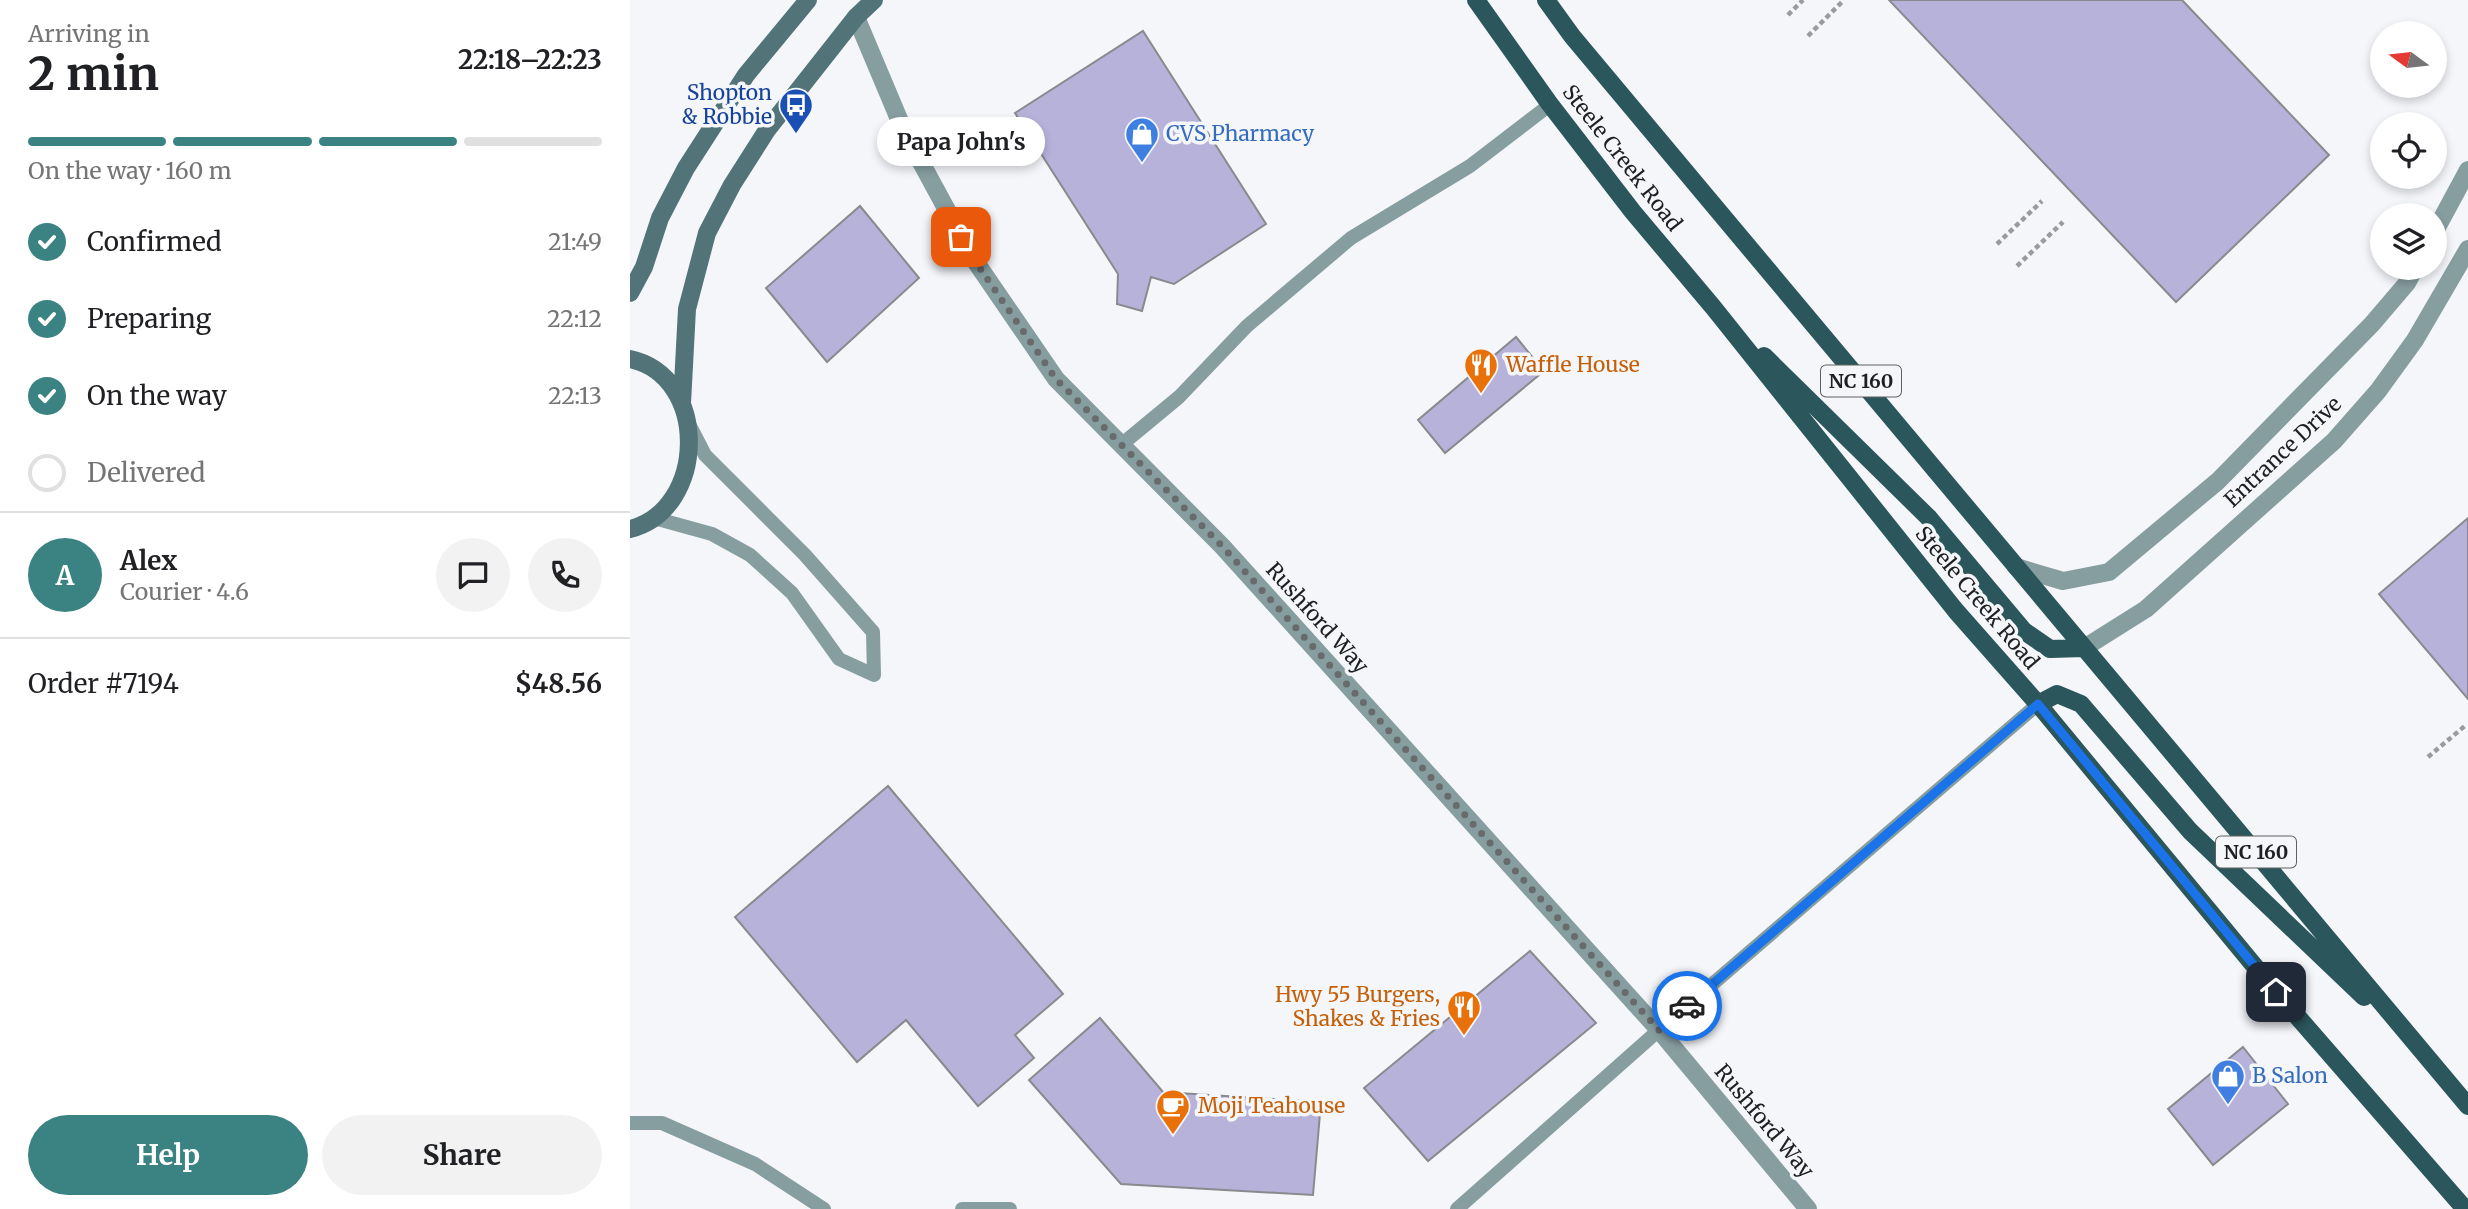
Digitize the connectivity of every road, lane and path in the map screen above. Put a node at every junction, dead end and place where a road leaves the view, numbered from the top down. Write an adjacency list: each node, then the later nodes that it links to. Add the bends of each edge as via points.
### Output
1 (807, 0): 19 (street, via 746,75 686,168)
2 (874, 0): 8 (street)
3 (1476, 0): 10 (main road, Steele Creek Road / NC 160)
4 (1546, 0): 27 (main road, Steele Creek Road / NC 160)
5 (1803, 0): 7 (path)
6 (1844, 0): 9 (path)
7 (1788, 15)
8 (856, 17): 22 (street, via 767,130 707,233 687,309); 24 (street, Rushford Way, via 904,131 973,258 1056,379)
9 (1808, 36)
10 (1549, 103): 20 (main road, Steele Creek Road / NC 160); 24 (lane, via 1470,166 1350,238 1247,326 1179,397)
11 (2468, 170): 13 (street)
12 (2042, 201): 15 (path)
13 (2447, 209)
14 (2063, 222): 17 (path)
15 (1997, 244)
16 (2468, 249): 28 (street, Entrance Drive, via 2415,340 2334,441 2146,609)
17 (2017, 266)
18 (2409, 280): 27 (street, Entrance Drive, via 2246,453 2109,572 2063,581)
19 (630, 293)
20 (1713, 307): 28 (main road, via 1929,518 2024,631 2050,649); 29 (main road, Steele Creek Road / NC 160, via 1947,601)
21 (630, 359): 22 (street, via 661,375)
22 (682, 403): 23 (street)
23 (689, 423): 25 (street, via 687,470 675,497); 25 (lane, via 705,455 805,555 873,632 874,675 839,659 792,593 750,555 712,534)
24 (1121, 445): 32 (street, Rushford Way, via 1222,546)
25 (642, 525): 26 (street)
26 (630, 543)
27 (2016, 567): 28 (main road, Steele Creek Road / NC 160)
28 (2084, 648): 33 (main road, Steele Creek Road / NC 160)
29 (2038, 704): 32 (lane); 33 (main road, via 2057,694 2081,704 2190,831); 41 (main road, Steele Creek Road / NC 160, via 2276,992)
30 (2466, 725): 31 (path)
31 (2428, 757)
32 (1659, 1030): 39 (lane); 40 (street, Rushford Way)
33 (2427, 1057): 34 (main road, Steele Creek Road / NC 160)
34 (2468, 1106)
35 (630, 1123): 36 (lane, via 662,1124 755,1164)
36 (824, 1209)
37 (962, 1209): 38 (lane)
38 (1010, 1209)
39 (1457, 1209)
40 (1808, 1209)
41 (2465, 1209)

